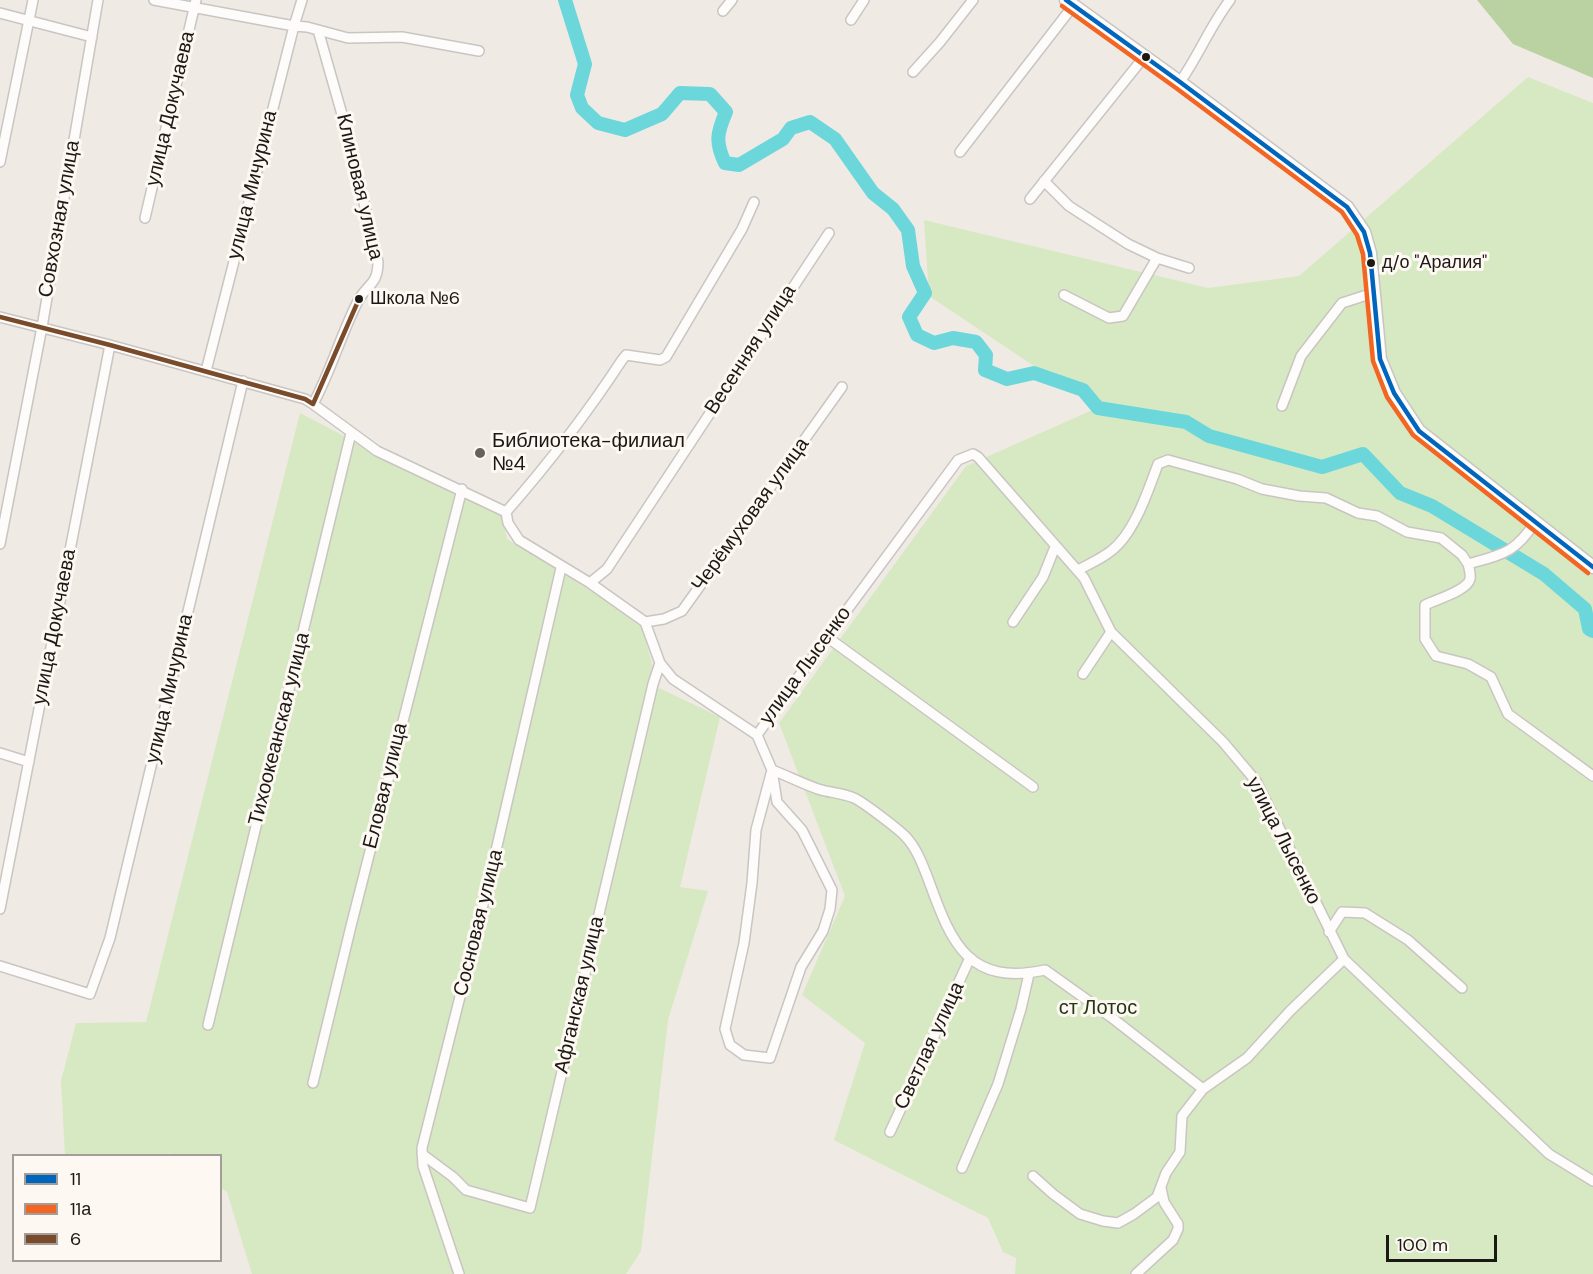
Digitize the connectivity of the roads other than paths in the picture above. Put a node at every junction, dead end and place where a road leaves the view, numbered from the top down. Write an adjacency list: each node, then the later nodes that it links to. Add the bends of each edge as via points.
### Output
1 (33, 0): 14 (street)
2 (98, 0): 17 (street, Совхозная улица)
3 (154, 0): 9 (street)
4 (302, 0): 15 (street, улица Мичурина)
5 (732, 0): 11 (street)
6 (864, 0): 13 (street)
7 (973, 0): 20 (street)
8 (1230, 0): 21 (street)
9 (196, 3): 15 (street); 27 (street, улица Докучаева)
10 (1069, 3): 19 (street); 22 (street)
11 (723, 12)
12 (0, 13): 14 (street)
13 (851, 20)
14 (30, 21): 17 (street); 23 (street)
15 (294, 26): 16 (street); 36 (street, улица Мичурина)
16 (318, 30): 18 (street, via 348,38 402,37); 39 (street, Клиновая улица, via 350,139 378,273 359,299)
17 (92, 37): 34 (street, Совхозная улица)
18 (479, 51)
19 (1144, 57): 21 (street); 24 (street)
20 (914, 72)
21 (1180, 82): 31 (street, via 1347,207 1364,232)
22 (960, 152)
23 (0, 162)
24 (1044, 181): 25 (street); 29 (street, via 1069,207)
25 (1030, 199)
26 (754, 202): 43 (street, via 666,357 660,360 626,355 574,431)
27 (145, 218)
28 (828, 233): 51 (street, Весенняя улица, via 606,569)
29 (1157, 258): 30 (street); 32 (street, via 1123,316 1108,318)
30 (1189, 267)
31 (1373, 293): 40 (street, via 1342,303 1301,356); 44 (street, via 1380,359 1394,393 1419,431)
32 (1064, 295)
33 (0, 317): 34 (street)
34 (42, 327): 35 (street); 45 (street, Совхозная улица)
35 (110, 345): 36 (street); 60 (street, улица Докучаева)
36 (206, 371): 37 (street)
37 (243, 381): 39 (street); 68 (street, улица Мичурина, via 110,938 90,994)
38 (842, 387): 52 (street, Черёмуховая улица, via 682,611 664,619)
39 (314, 404): 41 (street)
40 (1282, 406)
41 (351, 433): 42 (street, via 376,451); 71 (street, Тихоокеанская улица)
42 (462, 489): 43 (street); 72 (street, Еловая улица)
43 (506, 512): 49 (street, via 519,540)
44 (1536, 520): 47 (street, via 1506,554); 48 (street)
45 (0, 544)
46 (1055, 547): 50 (street, улица Лысенко); 53 (street, via 1043,577); 55 (street, улица Лысенко, via 978,457 969,454 958,460)
47 (1468, 564): 50 (street, via 1441,538 1407,532 1377,516 1358,513 1326,498 1262,489 1168,460 1158,464 1133,523 1120,543); 62 (street, via 1470,579 1463,589 1425,605 1425,639 1436,656 1468,664 1491,677 1508,714)
48 (1593, 567)
49 (561, 568): 51 (street); 75 (street, Сосновая улица)
50 (1078, 570): 54 (street, улица Лысенко)
51 (590, 583): 52 (street)
52 (645, 621): 56 (street, улица Лысенко)
53 (1013, 622)
54 (1111, 632): 57 (street); 65 (street, улица Лысенко, via 1224,742 1256,781)
55 (827, 637): 58 (street, улица Лысенко); 63 (street)
56 (660, 663): 58 (street, улица Лысенко, via 673,679); 75 (street, Афганская улица, via 530,1208 466,1190)
57 (1083, 675)
58 (757, 735): 61 (street)
59 (0, 753): 60 (street)
60 (29, 762): 64 (street, улица Докучаева)
61 (772, 770): 61 (street, via 756,830 744,943 725,1029 730,1045 744,1055 770,1058 801,967 824,932 832,890 802,830 777,802); 67 (street, via 854,798 906,837 922,863 945,925)
62 (1593, 776)
63 (1033, 787)
64 (0, 909)
65 (1329, 932): 66 (street, улица Лысенко); 70 (street, via 1342,912 1365,913 1408,940)
66 (1344, 959): 73 (street, via 1246,1058); 78 (street, улица Лысенко, via 1549,1154)
67 (969, 960): 69 (street, via 999,972); 74 (street, Светлая улица)
68 (0, 966)
69 (1029, 974): 73 (street, via 1045,970); 76 (street, via 998,1084)
70 (1462, 988)
71 (208, 1025)
72 (313, 1083)
73 (1203, 1089): 79 (street, via 1182,1116 1180,1152)
74 (890, 1132)
75 (422, 1154): 80 (street, Сосновая улица)
76 (962, 1168)
77 (1033, 1176): 79 (street, via 1080,1214 1118,1223 1157,1197)
78 (1593, 1181)
79 (1161, 1188): 81 (street, via 1178,1229 1173,1240)
80 (459, 1274)
81 (1136, 1274)

